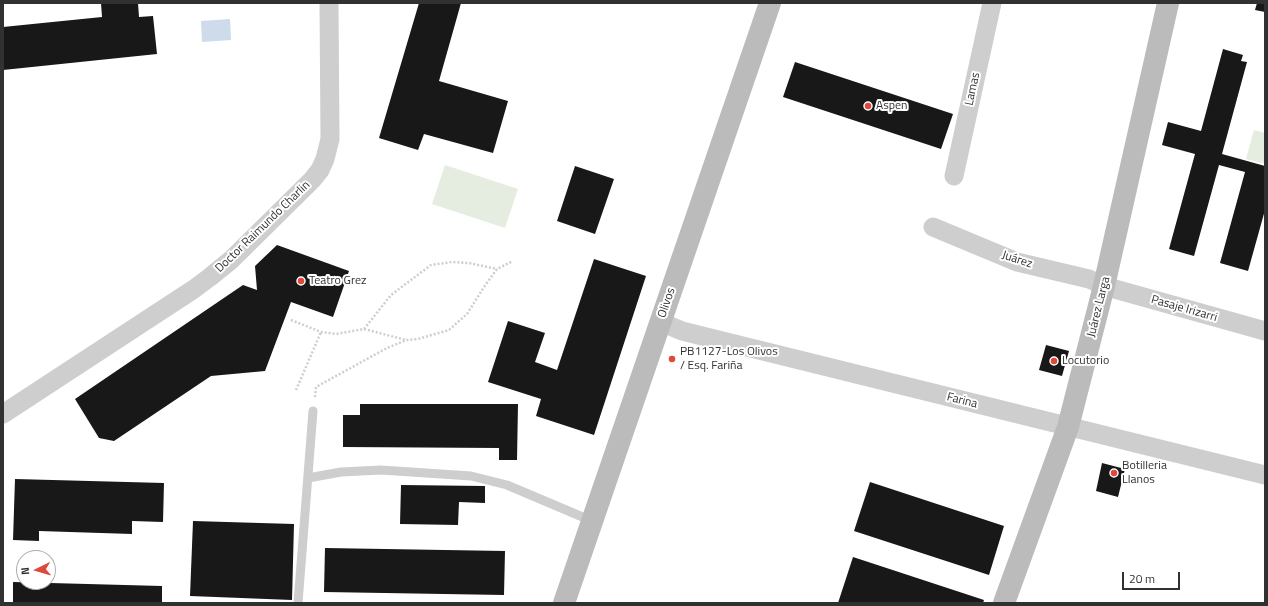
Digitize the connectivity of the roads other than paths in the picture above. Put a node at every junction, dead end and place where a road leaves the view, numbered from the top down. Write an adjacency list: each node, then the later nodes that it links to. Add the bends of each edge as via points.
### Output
1 (329, 3): 11 (street, Doctor Raimundo Charlin, via 330,139 320,170 230,260 205,281)
2 (770, 3): 8 (street, Olivos)
3 (992, 3): 5 (street, Lamas)
4 (1168, 3): 7 (street, Juárez Larga)
5 (954, 176)
6 (933, 227): 7 (street, Juárez, via 1017,262 1089,279)
7 (1104, 286): 9 (street, Pasaje Irizarri); 12 (street, Juárez Larga)
8 (661, 322): 12 (street, Farina, via 682,331); 15 (street, Olivos)
9 (1265, 331)
10 (313, 411): 14 (lane)
11 (3, 414)
12 (1068, 427): 13 (street, Farina); 18 (street, Juárez Larga)
13 (1265, 475)
14 (308, 478): 15 (lane, via 341,472 382,470 471,476 507,485); 16 (lane)
15 (592, 521): 17 (street, Olivos)
16 (298, 603)
17 (564, 603)
18 (1004, 603)

